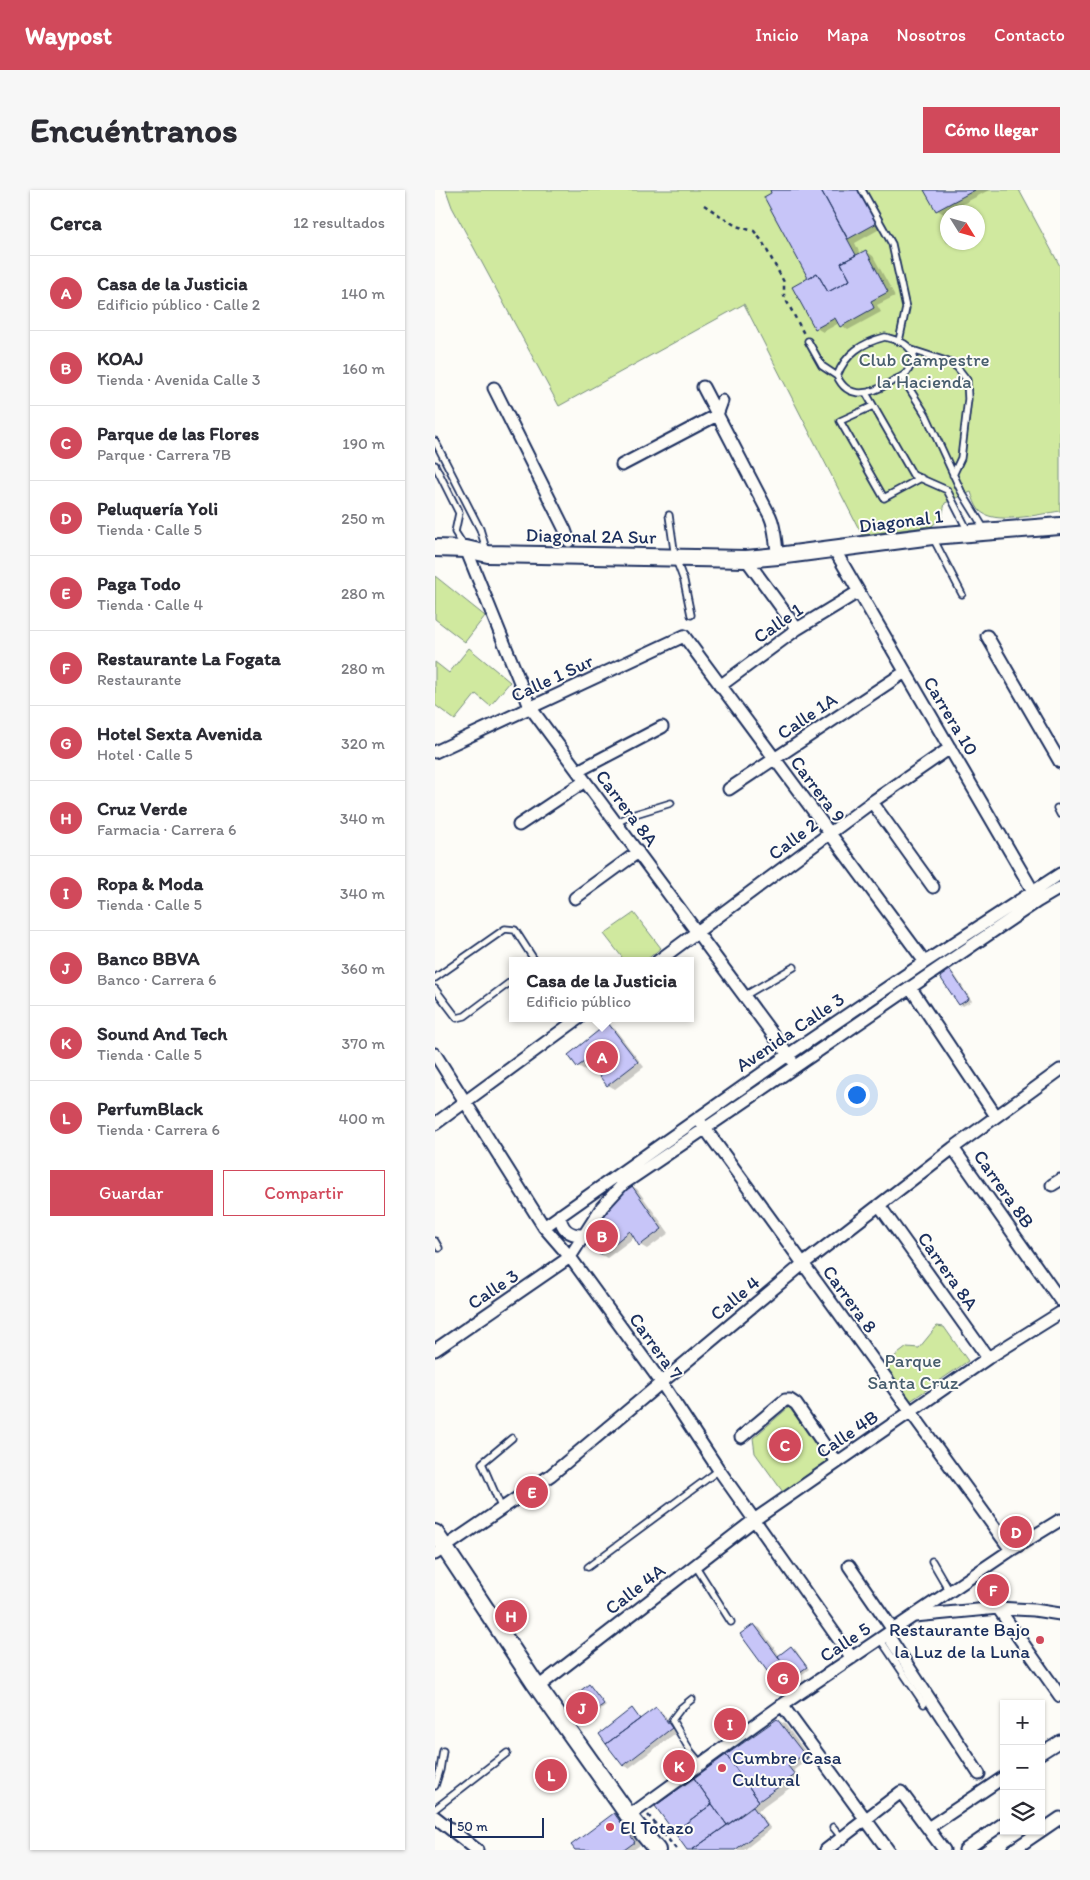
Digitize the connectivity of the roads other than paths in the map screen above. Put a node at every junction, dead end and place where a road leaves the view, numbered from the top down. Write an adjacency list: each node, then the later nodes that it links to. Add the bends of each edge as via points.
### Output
1 (862, 190): 3 (lane, via 892,244 906,308)
2 (808, 341): 5 (lane, via 822,366)
3 (899, 341): 4 (lane); 5 (lane, via 885,337 859,346 842,363)
4 (912, 350): 6 (lane, via 914,357); 16 (lane, via 946,361 957,367 967,380 961,458)
5 (837, 376): 9 (lane, via 841,385 852,392)
6 (902, 376): 9 (lane); 16 (lane, via 926,415)
7 (703, 386): 12 (street)
8 (494, 388): 26 (street, via 565,530)
9 (866, 393): 11 (lane)
10 (722, 401): 12 (street)
11 (873, 406): 17 (lane, via 913,475); 17 (lane, via 840,421 884,498)
12 (717, 415): 15 (street); 30 (street, via 774,525)
13 (435, 441): 29 (lane, via 480,529)
14 (435, 465): 27 (lane, via 459,513 455,532)
15 (622, 466)
16 (953, 475): 18 (lane)
17 (921, 478): 19 (lane)
18 (959, 486): 19 (lane); 22 (lane)
19 (947, 490): 23 (lane)
20 (669, 516): 31 (lane)
21 (1060, 526): 22 (main road, Diagonal 1)
22 (986, 532): 23 (main road, Diagonal 1)
23 (970, 534): 24 (main road, Diagonal 1)
24 (932, 536): 28 (main road, Diagonal 1); 34 (lane)
25 (435, 548): 27 (main road, Diagonal 2A Sur)
26 (569, 548): 29 (main road, Diagonal 2A Sur); 31 (main road, Diagonal 2A Sur)
27 (466, 549): 29 (main road, Diagonal 2A Sur); 41 (street, Carrera 8A)
28 (834, 549): 30 (main road, Diagonal 1); 33 (street, Carrera 10)
29 (488, 554)
30 (778, 556): 32 (main road, Diagonal 1)
31 (675, 557): 32 (main road, Diagonal 2A Sur); 35 (lane)
32 (746, 559): 36 (street)
33 (857, 592): 36 (street, Calle 1); 39 (street, Carrera 10)
34 (962, 594)
35 (691, 616)
36 (797, 629): 40 (street, Calle 1)
37 (684, 636): 40 (street, Carrera 9); 41 (street, Calle 1 Sur)
38 (987, 636): 46 (street)
39 (905, 672): 43 (street, Carrera 10); 45 (street, Calle 1A)
40 (721, 686): 45 (street, Carrera 9)
41 (530, 707): 44 (street, Calle 1 Sur); 47 (street, Carrera 8A)
42 (662, 726): 47 (street)
43 (950, 748): 50 (street, Calle 2); 59 (street, Carrera 10)
44 (435, 752)
45 (774, 758): 49 (street, Calle 1A); 54 (street, Carrera 9)
46 (1060, 762)
47 (578, 771): 48 (street, Carrera 8A)
48 (585, 781): 52 (street, Carrera 8A); 53 (street)
49 (729, 789)
50 (872, 802): 54 (street, Calle 2); 57 (street)
51 (671, 803): 52 (lane, via 632,814)
52 (616, 823): 55 (street, Carrera 8A)
53 (519, 825)
54 (829, 833): 61 (street, Calle 2); 64 (street, Carrera 9)
55 (638, 852): 60 (street); 61 (street, Carrera 8A)
56 (1060, 874): 59 (street, Avenida Calle 3)
57 (933, 887)
58 (1060, 888): 59 (street, Avenida Calle 3)
59 (1036, 896): 64 (street, Avenida Calle 3); 68 (street, Avenida Calle 3)
60 (575, 898)
61 (697, 932): 63 (street, Calle 2); 70 (street, Carrera 8A)
62 (532, 957): 66 (lane, via 515,930 505,930)
63 (663, 957)
64 (925, 962): 73 (street, Avenida Calle 3)
65 (794, 967): 70 (lane)
66 (435, 978)
67 (509, 983): 69 (lane, via 465,1016 457,1018)
68 (910, 987): 74 (street, Avenida Calle 3); 77 (street)
69 (435, 989)
70 (744, 996): 73 (street, Carrera 8A)
71 (574, 1022): 76 (street)
72 (435, 1054): 76 (street, Carrera 7)
73 (787, 1055): 74 (street, Carrera 8A); 78 (street, Avenida Calle 3)
74 (797, 1067): 80 (street, Avenida Calle 3)
75 (1060, 1070): 77 (street, Calle 4)
76 (465, 1102): 79 (street); 84 (street, Carrera 7)
77 (996, 1116): 81 (street, Calle 4)
78 (697, 1118): 80 (street, Carrera 8); 83 (street, Avenida Calle 3)
79 (435, 1124)
80 (705, 1129): 85 (street, Avenida Calle 3, via 623,1184); 89 (street, Carrera 8)
81 (953, 1148): 82 (street, Calle 4); 90 (street, Carrera 8B)
82 (879, 1205): 89 (street, Calle 4); 93 (street, Carrera 8A)
83 (560, 1215): 84 (street, Avenida Calle 3); 85 (street, via 569,1233)
84 (544, 1227): 88 (street, Carrera 7)
85 (583, 1235): 88 (street, Avenida Calle 3)
86 (435, 1241): 87 (lane)
87 (439, 1248)
88 (570, 1257): 92 (street, Calle 3); 94 (street, Carrera 7)
89 (803, 1264): 94 (street, Calle 4); 95 (street, Carrera 8)
90 (1060, 1300)
91 (1060, 1313): 93 (street, Calle 4B)
92 (435, 1350)
93 (988, 1358): 95 (street, Calle 4B)
94 (661, 1382): 99 (street, Carrera 7); 100 (street, Calle 4, via 551,1475)
95 (910, 1412): 98 (street, Calle 4B); 104 (street, Carrera 8)
96 (741, 1437): 98 (street, via 785,1400 790,1400)
97 (511, 1438): 100 (lane, via 482,1463)
98 (836, 1462): 101 (street, Calle 4B)
99 (719, 1470): 101 (street, Carrera 7); 109 (lane)
100 (502, 1509): 105 (street, Calle 4)
101 (755, 1520): 107 (street, Calle 4A); 116 (street, Carrera 7)
102 (1060, 1520): 104 (street, Calle 5)
103 (435, 1533): 105 (main road)
104 (1011, 1550): 110 (street, Calle 5)
105 (440, 1551): 117 (main road)
106 (932, 1561): 110 (lane)
107 (695, 1565): 114 (lane); 117 (street, Calle 4A)
108 (849, 1566): 115 (street)
109 (587, 1568)
110 (949, 1592): 113 (street, Calle 5)
111 (998, 1608): 112 (street); 113 (street); 118 (street)
112 (1060, 1614)
113 (914, 1616): 115 (street, Calle 5)
114 (731, 1622)
115 (887, 1634): 116 (street, Calle 5); 120 (lane); 127 (street)
116 (852, 1658): 121 (street, Calle 5)
117 (538, 1687): 131 (main road)
118 (1060, 1696)
119 (692, 1700): 126 (lane, via 672,1720)
120 (925, 1704)
121 (783, 1705): 126 (street, Calle 5); 134 (street, via 813,1757)
122 (1060, 1741): 123 (street)
123 (1045, 1750)
124 (443, 1751): 129 (lane)
125 (507, 1753): 130 (lane)
126 (701, 1764): 131 (street, Calle 5)
127 (979, 1774)
128 (1000, 1780): 137 (street)
129 (435, 1786)
130 (435, 1809)
131 (629, 1816): 141 (main road)
132 (435, 1817): 142 (street)
133 (1060, 1818): 138 (street)
134 (866, 1819): 137 (street, via 901,1792); 140 (street); 144 (street)
135 (1000, 1826): 146 (street)
136 (833, 1827): 140 (lane)
137 (927, 1828): 145 (street)
138 (1045, 1828)
139 (1035, 1835): 147 (street)
140 (842, 1838): 143 (street)
141 (648, 1844)
142 (477, 1850)
143 (826, 1850)
144 (888, 1850)
145 (945, 1850)
146 (965, 1850)
147 (1013, 1850)

